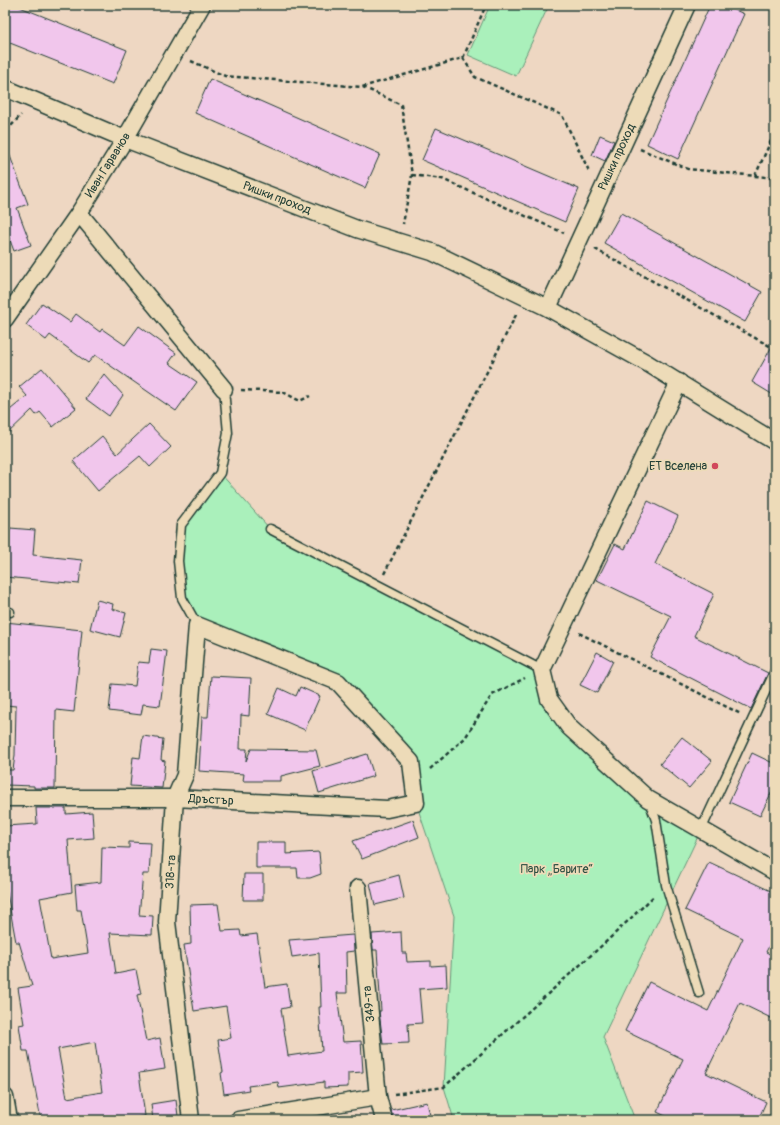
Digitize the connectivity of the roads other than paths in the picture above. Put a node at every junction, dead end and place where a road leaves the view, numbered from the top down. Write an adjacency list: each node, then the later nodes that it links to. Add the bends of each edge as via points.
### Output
1 (202, 5): 4 (street, Иван Гарванов)
2 (686, 5): 6 (street, Ришки проход)
3 (5, 88): 4 (street, Ришки проход)
4 (125, 139): 5 (street, Иван Гарванов); 6 (street, Ришки проход, via 357,229 432,252)
5 (79, 213): 7 (street, Иван Гарванов); 9 (street)
6 (548, 308): 8 (street, Ришки проход)
7 (5, 319)
8 (680, 382): 10 (street, Ришки проход); 13 (street)
9 (224, 389): 12 (lane, via 228,433 220,473 181,525 178,562 182,598)
10 (775, 442)
11 (270, 529): 13 (lane)
12 (197, 625): 16 (street, 318-та, via 185,776); 16 (street, Дръстър, via 338,682 411,762 416,803 388,809)
13 (542, 670): 17 (street, via 549,699 569,727)
14 (775, 672): 18 (lane)
15 (5, 798): 16 (street, Дръстър)
16 (175, 798): 25 (street, 318-та, via 167,922)
17 (648, 799): 18 (street); 21 (lane, via 656,820 666,884)
18 (700, 830): 19 (street)
19 (775, 872)
20 (358, 888): 22 (street, 349-та)
21 (699, 993)
22 (378, 1096): 26 (street); 27 (street, 349-та)
23 (5, 1097): 24 (street)
24 (9, 1120)
25 (191, 1120)
26 (238, 1120)
27 (384, 1120)

